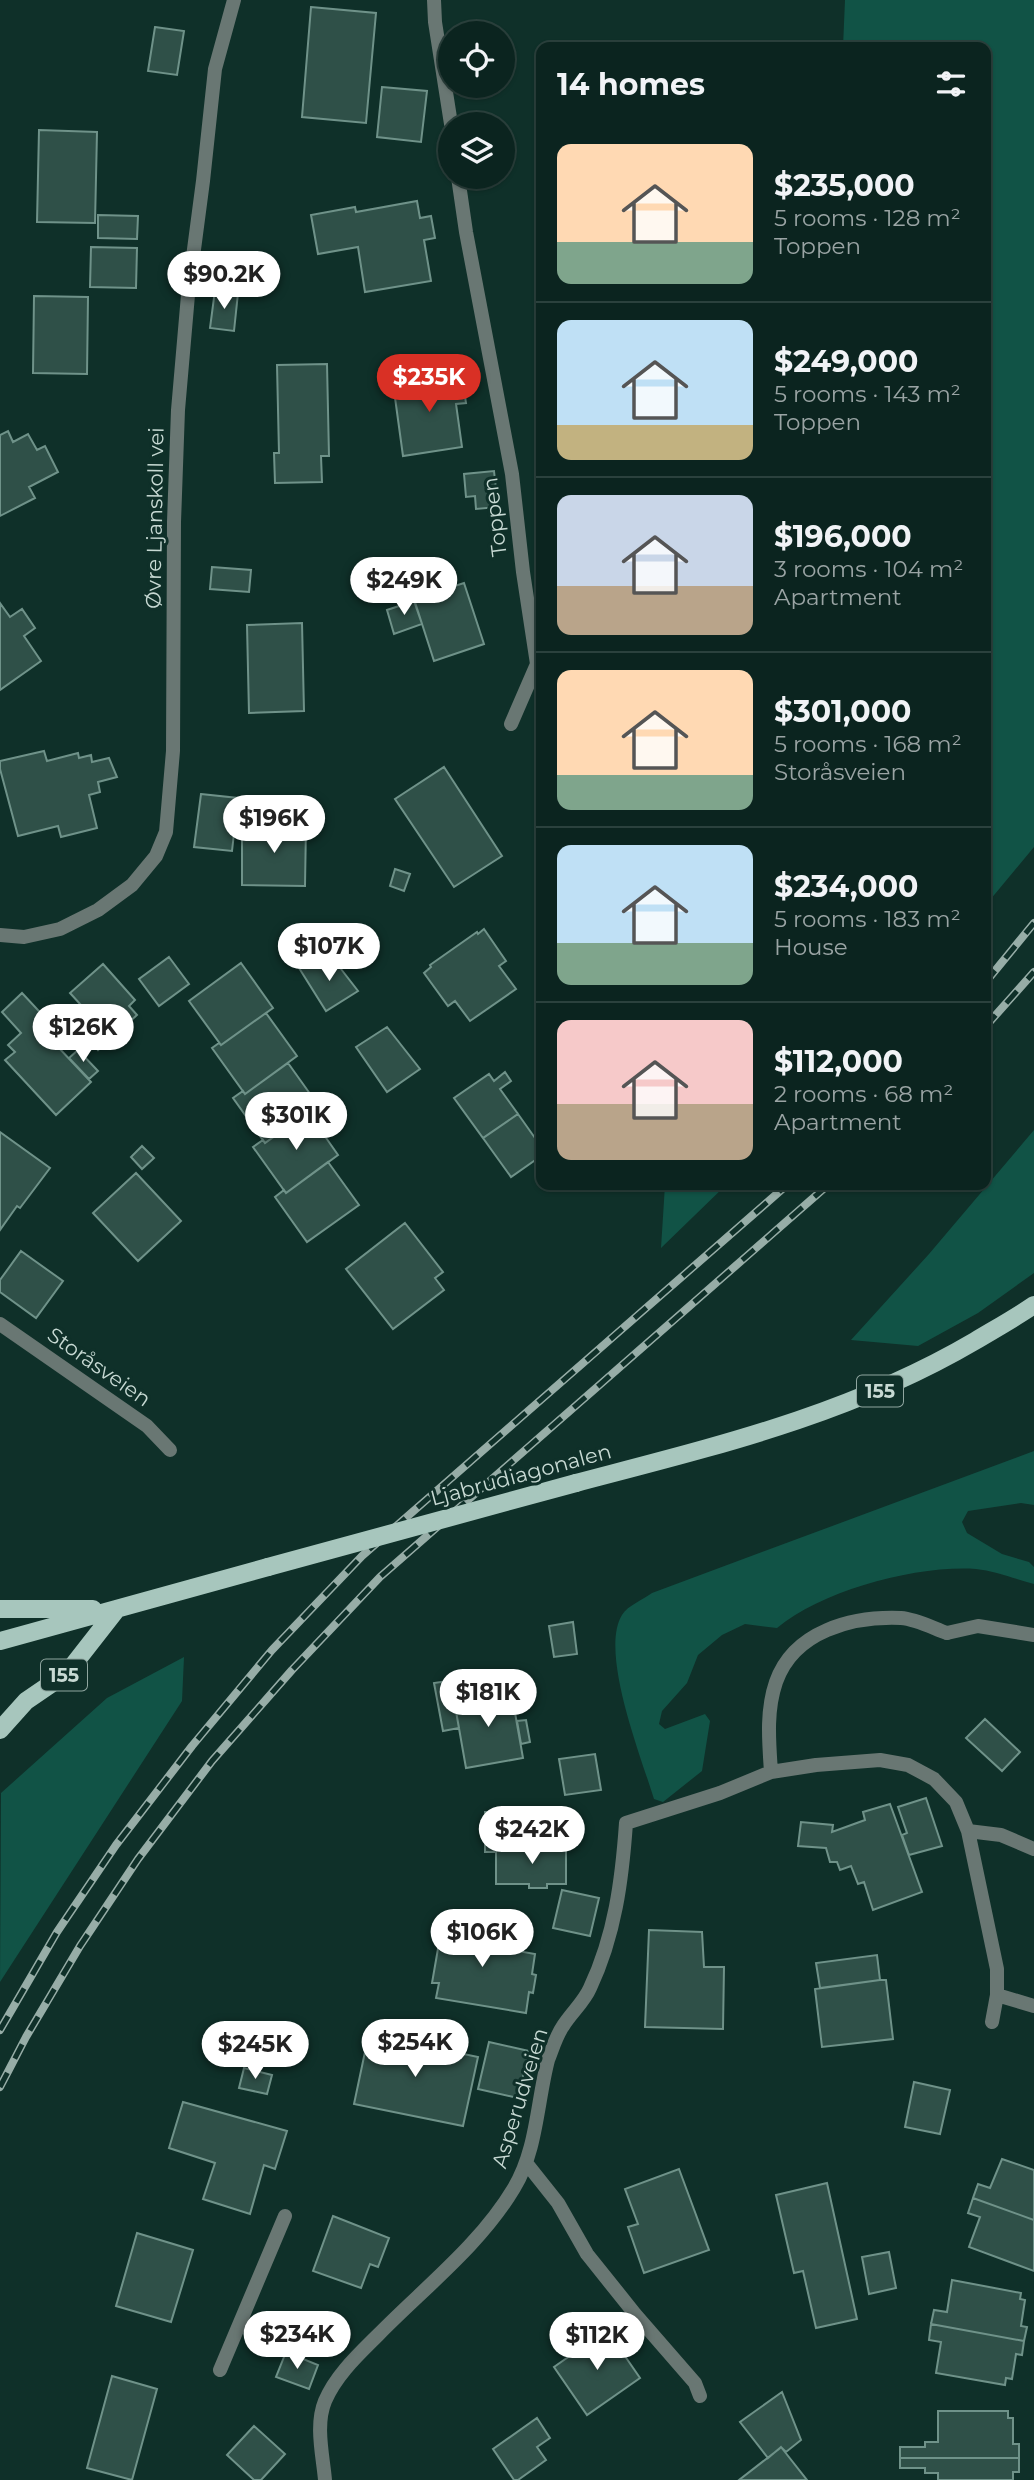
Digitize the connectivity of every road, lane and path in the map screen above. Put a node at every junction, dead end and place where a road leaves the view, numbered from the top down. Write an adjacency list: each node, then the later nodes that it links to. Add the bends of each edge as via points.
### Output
1 (234, 0): 8 (street, Øvre Ljanskoll vei, via 215,69 178,410 173,751 166,832 156,856 132,885 98,910 60,929 24,937)
2 (434, 0): 3 (street)
3 (449, 112)
4 (460, 189): 5 (street, Toppen, via 512,474)
5 (536, 657)
6 (536, 666): 7 (street, Toppen)
7 (511, 724)
8 (0, 935)
9 (1034, 1305): 13 (main road, Ljabrudiagonalen / 155, bridge, via 914,1374 830,1410 712,1447)
10 (0, 1324): 11 (street, Storåsveien, via 147,1426)
11 (170, 1450)
12 (0, 1609): 13 (main road, 155)
13 (117, 1609): 15 (main road, Ljabrudiagonalen / 155); 16 (main road, 155, via 67,1673 26,1701)
14 (1034, 1635): 17 (street, via 978,1626 947,1633 903,1618 848,1622 823,1631 804,1642 777,1680 770,1707)
15 (0, 1641)
16 (0, 1730)
17 (771, 1772): 18 (street, via 880,1760 908,1765 934,1779 956,1802); 23 (street, Asperudveien, via 625,1823 623,1868 607,1951 589,1992 561,2029 549,2060)
18 (968, 1831): 19 (street, via 1001,1835); 20 (street, via 997,1969)
19 (1034, 1849)
20 (997, 1995): 21 (street); 22 (street)
21 (1034, 2006)
22 (992, 2022)
23 (527, 2164): 26 (street, via 558,2203 587,2254 695,2383); 27 (street, Asperudveien, via 488,2223 337,2380 322,2413)
24 (285, 2216): 25 (street)
25 (220, 2370)
26 (700, 2396)
27 (325, 2480)

